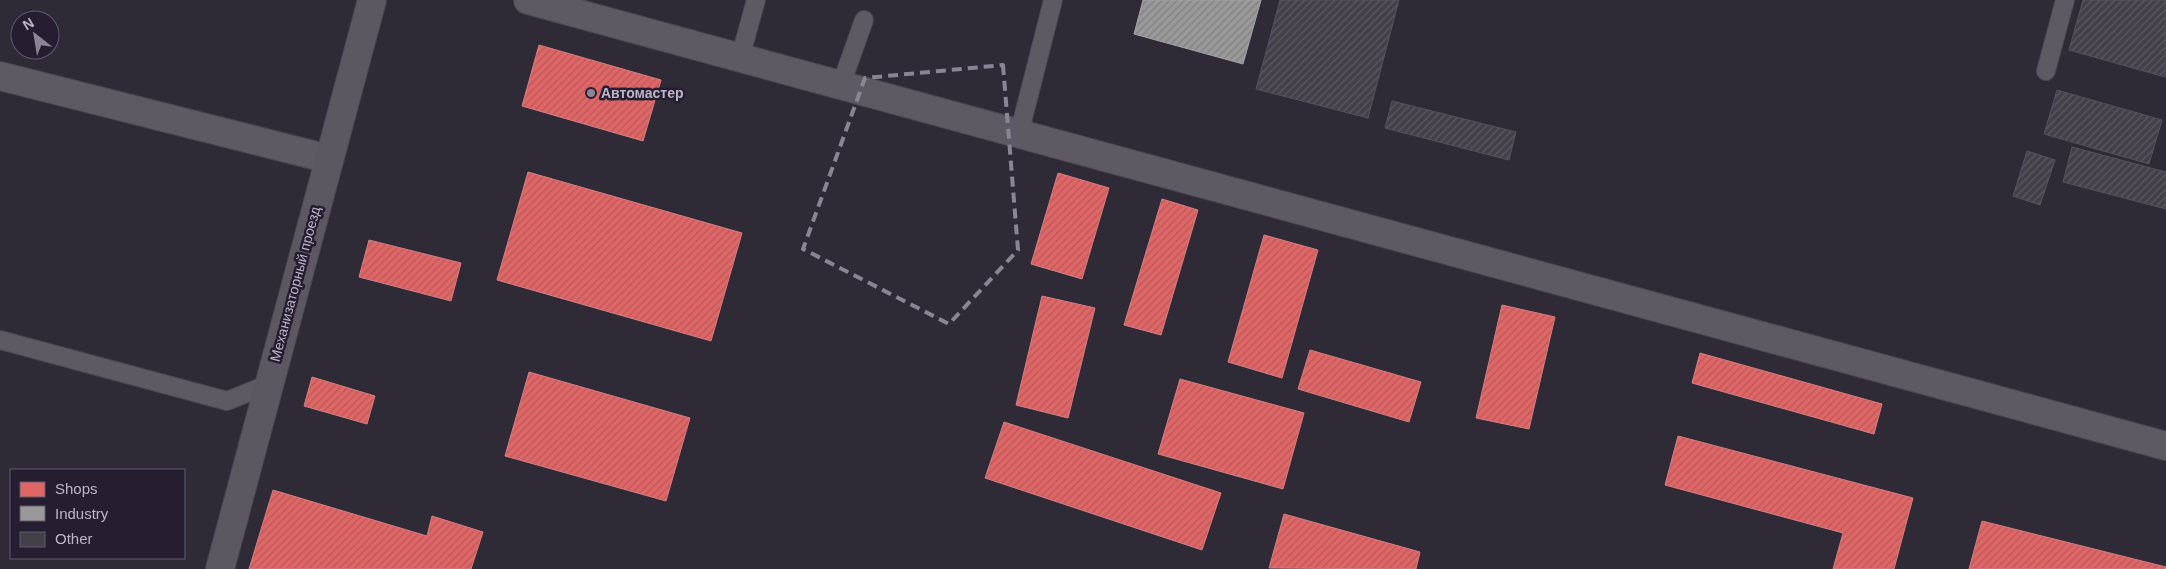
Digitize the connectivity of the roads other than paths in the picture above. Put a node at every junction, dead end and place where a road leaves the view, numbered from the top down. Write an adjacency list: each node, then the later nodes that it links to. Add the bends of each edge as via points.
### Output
1 (372, 0): 12 (street, Механизаторный проезд)
2 (528, 0): 7 (street)
3 (756, 0): 7 (lane)
4 (1053, 0): 11 (lane)
5 (2065, 0): 8 (lane)
6 (864, 20): 10 (lane)
7 (740, 58): 10 (street)
8 (2046, 71)
9 (0, 76): 12 (street)
10 (841, 85): 11 (street)
11 (1019, 134): 15 (street)
12 (329, 159): 14 (street, Механизаторный проезд)
13 (0, 340): 14 (lane, via 227,401)
14 (269, 384): 16 (street, Механизаторный проезд)
15 (2166, 446)
16 (220, 569)

